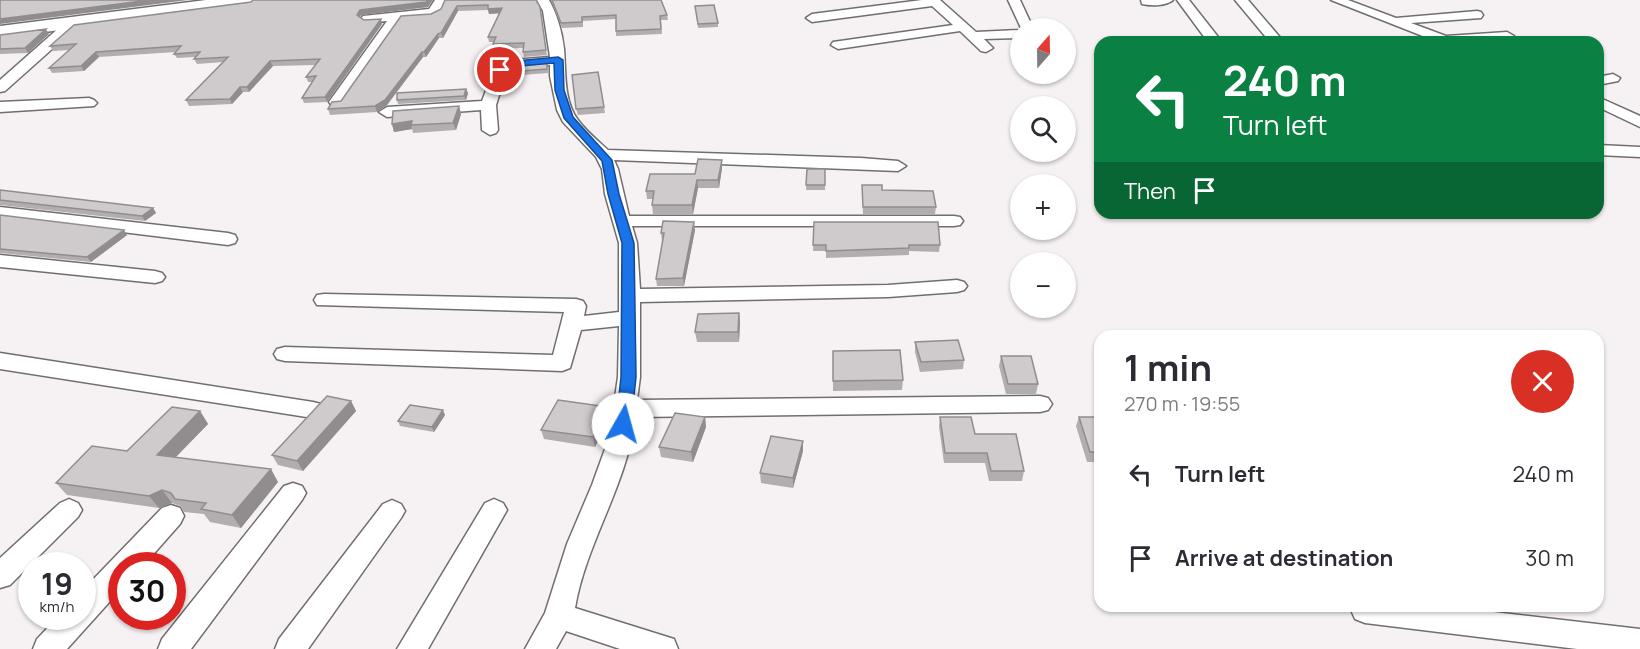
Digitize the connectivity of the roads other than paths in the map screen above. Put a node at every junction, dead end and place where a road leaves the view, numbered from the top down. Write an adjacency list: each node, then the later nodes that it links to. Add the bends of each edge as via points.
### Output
1 (247, 0): 18 (main road)
2 (441, 0): 13 (street, via 432,12)
3 (543, 0): 27 (street, via 549,11)
4 (1014, 0): 15 (street)
5 (1167, 0): 10 (street)
6 (1183, 0): 22 (street)
7 (1240, 0): 23 (street)
8 (1371, 0): 11 (street)
9 (934, 1): 14 (street); 20 (street)
10 (1146, 1)
11 (1339, 1): 17 (street)
12 (1478, 15): 17 (street)
13 (397, 16): 16 (street); 31 (street)
14 (812, 18)
15 (1022, 18)
16 (367, 19)
17 (1392, 21): 24 (street)
18 (74, 22): 19 (main road); 30 (street)
19 (0, 32)
20 (967, 32): 21 (street); 25 (street); 26 (street)
21 (1010, 34)
22 (1210, 36)
23 (1272, 36)
24 (1433, 36)
25 (838, 45)
26 (986, 48)
27 (558, 60): 34 (street, via 501,67); 41 (street, via 559,90 569,118)
28 (1613, 78): 29 (street)
29 (1604, 80)
30 (0, 88)
31 (336, 102)
32 (89, 103): 35 (street)
33 (1604, 104): 37 (street)
34 (488, 105): 36 (street); 38 (street)
35 (0, 107)
36 (387, 112)
37 (1640, 122)
38 (490, 130)
39 (1604, 150): 40 (street)
40 (1640, 152)
41 (603, 155): 42 (street); 44 (street)
42 (898, 166)
43 (0, 212): 46 (street)
44 (622, 221): 45 (street); 51 (street, via 628,243)
45 (954, 221)
46 (228, 239)
47 (0, 261): 48 (street)
48 (155, 278)
49 (957, 286): 51 (street)
50 (324, 300): 52 (street, via 576,306)
51 (630, 307): 52 (street); 56 (street)
52 (572, 324): 53 (street, via 562,363)
53 (285, 354)
54 (0, 361): 57 (street)
55 (1040, 404): 56 (street)
56 (626, 409): 68 (street, via 621,438 580,544)
57 (313, 410)
58 (293, 493): 72 (street)
59 (69, 510): 64 (street)
60 (494, 510): 74 (street)
61 (392, 511): 73 (street)
62 (171, 516): 63 (street)
63 (138, 552)
64 (0, 576)
65 (108, 584): 66 (street)
66 (96, 596)
67 (1382, 612): 70 (street)
68 (559, 616): 75 (street); 76 (street)
69 (65, 630): 71 (street)
70 (1640, 643)
71 (48, 649)
72 (173, 649)
73 (290, 649)
74 (412, 649)
75 (540, 649)
76 (663, 649)

